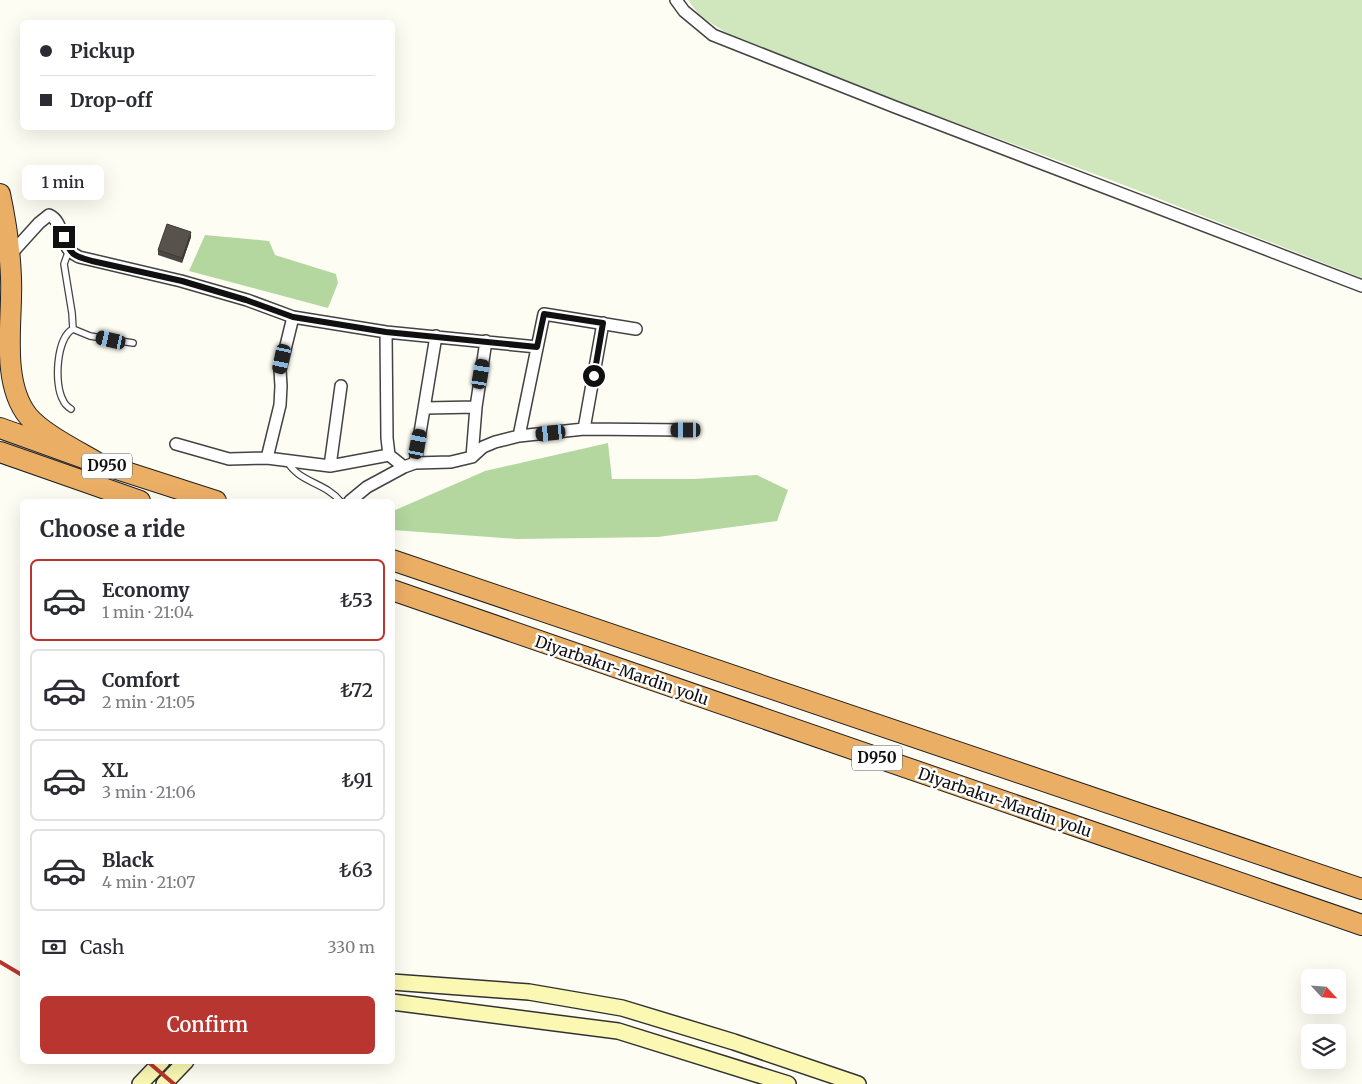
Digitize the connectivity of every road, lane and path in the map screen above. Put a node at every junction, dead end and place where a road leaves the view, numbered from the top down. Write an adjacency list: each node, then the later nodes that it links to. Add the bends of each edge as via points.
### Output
1 (676, 0): 5 (street, via 713,35)
2 (0, 194): 4 (highway)
3 (69, 250): 4 (street, via 55,217 50,214); 6 (street, via 92,261 182,281); 8 (lane, via 64,264)
4 (10, 255): 29 (highway, via 9,360 17,395 28,416 54,437)
5 (1362, 286)
6 (293, 317): 10 (street); 27 (street, via 280,370 280,404)
7 (603, 323): 9 (street); 14 (street, via 544,314); 20 (street)
8 (73, 329): 13 (lane); 18 (lane, via 61,345 58,384 63,400)
9 (636, 329)
10 (386, 332): 11 (street); 25 (street)
11 (436, 336): 12 (street); 17 (street)
12 (486, 341): 14 (street); 16 (street)
13 (133, 343)
14 (537, 347): 22 (street)
15 (341, 386): 31 (street)
16 (476, 407): 17 (street); 26 (street)
17 (425, 408): 30 (street)
18 (71, 409)
19 (0, 428): 29 (highway, D950)
20 (584, 429): 21 (street); 22 (street)
21 (686, 430)
22 (519, 436): 26 (street, via 495,442)
23 (176, 444): 27 (street, via 229,459)
24 (0, 452): 32 (highway, D950)
25 (389, 455): 30 (street); 31 (street)
26 (472, 457): 30 (street)
27 (267, 458): 28 (street)
28 (288, 461): 31 (street); 34 (lane, via 292,469)
29 (98, 463): 33 (highway, D950)
30 (409, 465): 35 (street, via 367,487)
31 (330, 466)
32 (134, 499)
33 (210, 499)
34 (338, 499)
35 (352, 499)
36 (395, 561): 38 (highway, Diyarbakır-Mardin yolu / D950)
37 (395, 591): 39 (highway, Diyarbakır-Mardin yolu / D950)
38 (1362, 889)
39 (1362, 925)
40 (395, 982): 47 (street, via 529,992 622,1008)
41 (395, 1002): 46 (street, via 618,1031)
42 (159, 1064): 44 (street)
43 (183, 1064): 45 (street)
44 (140, 1084)
45 (164, 1084)
46 (788, 1084)
47 (858, 1084)

